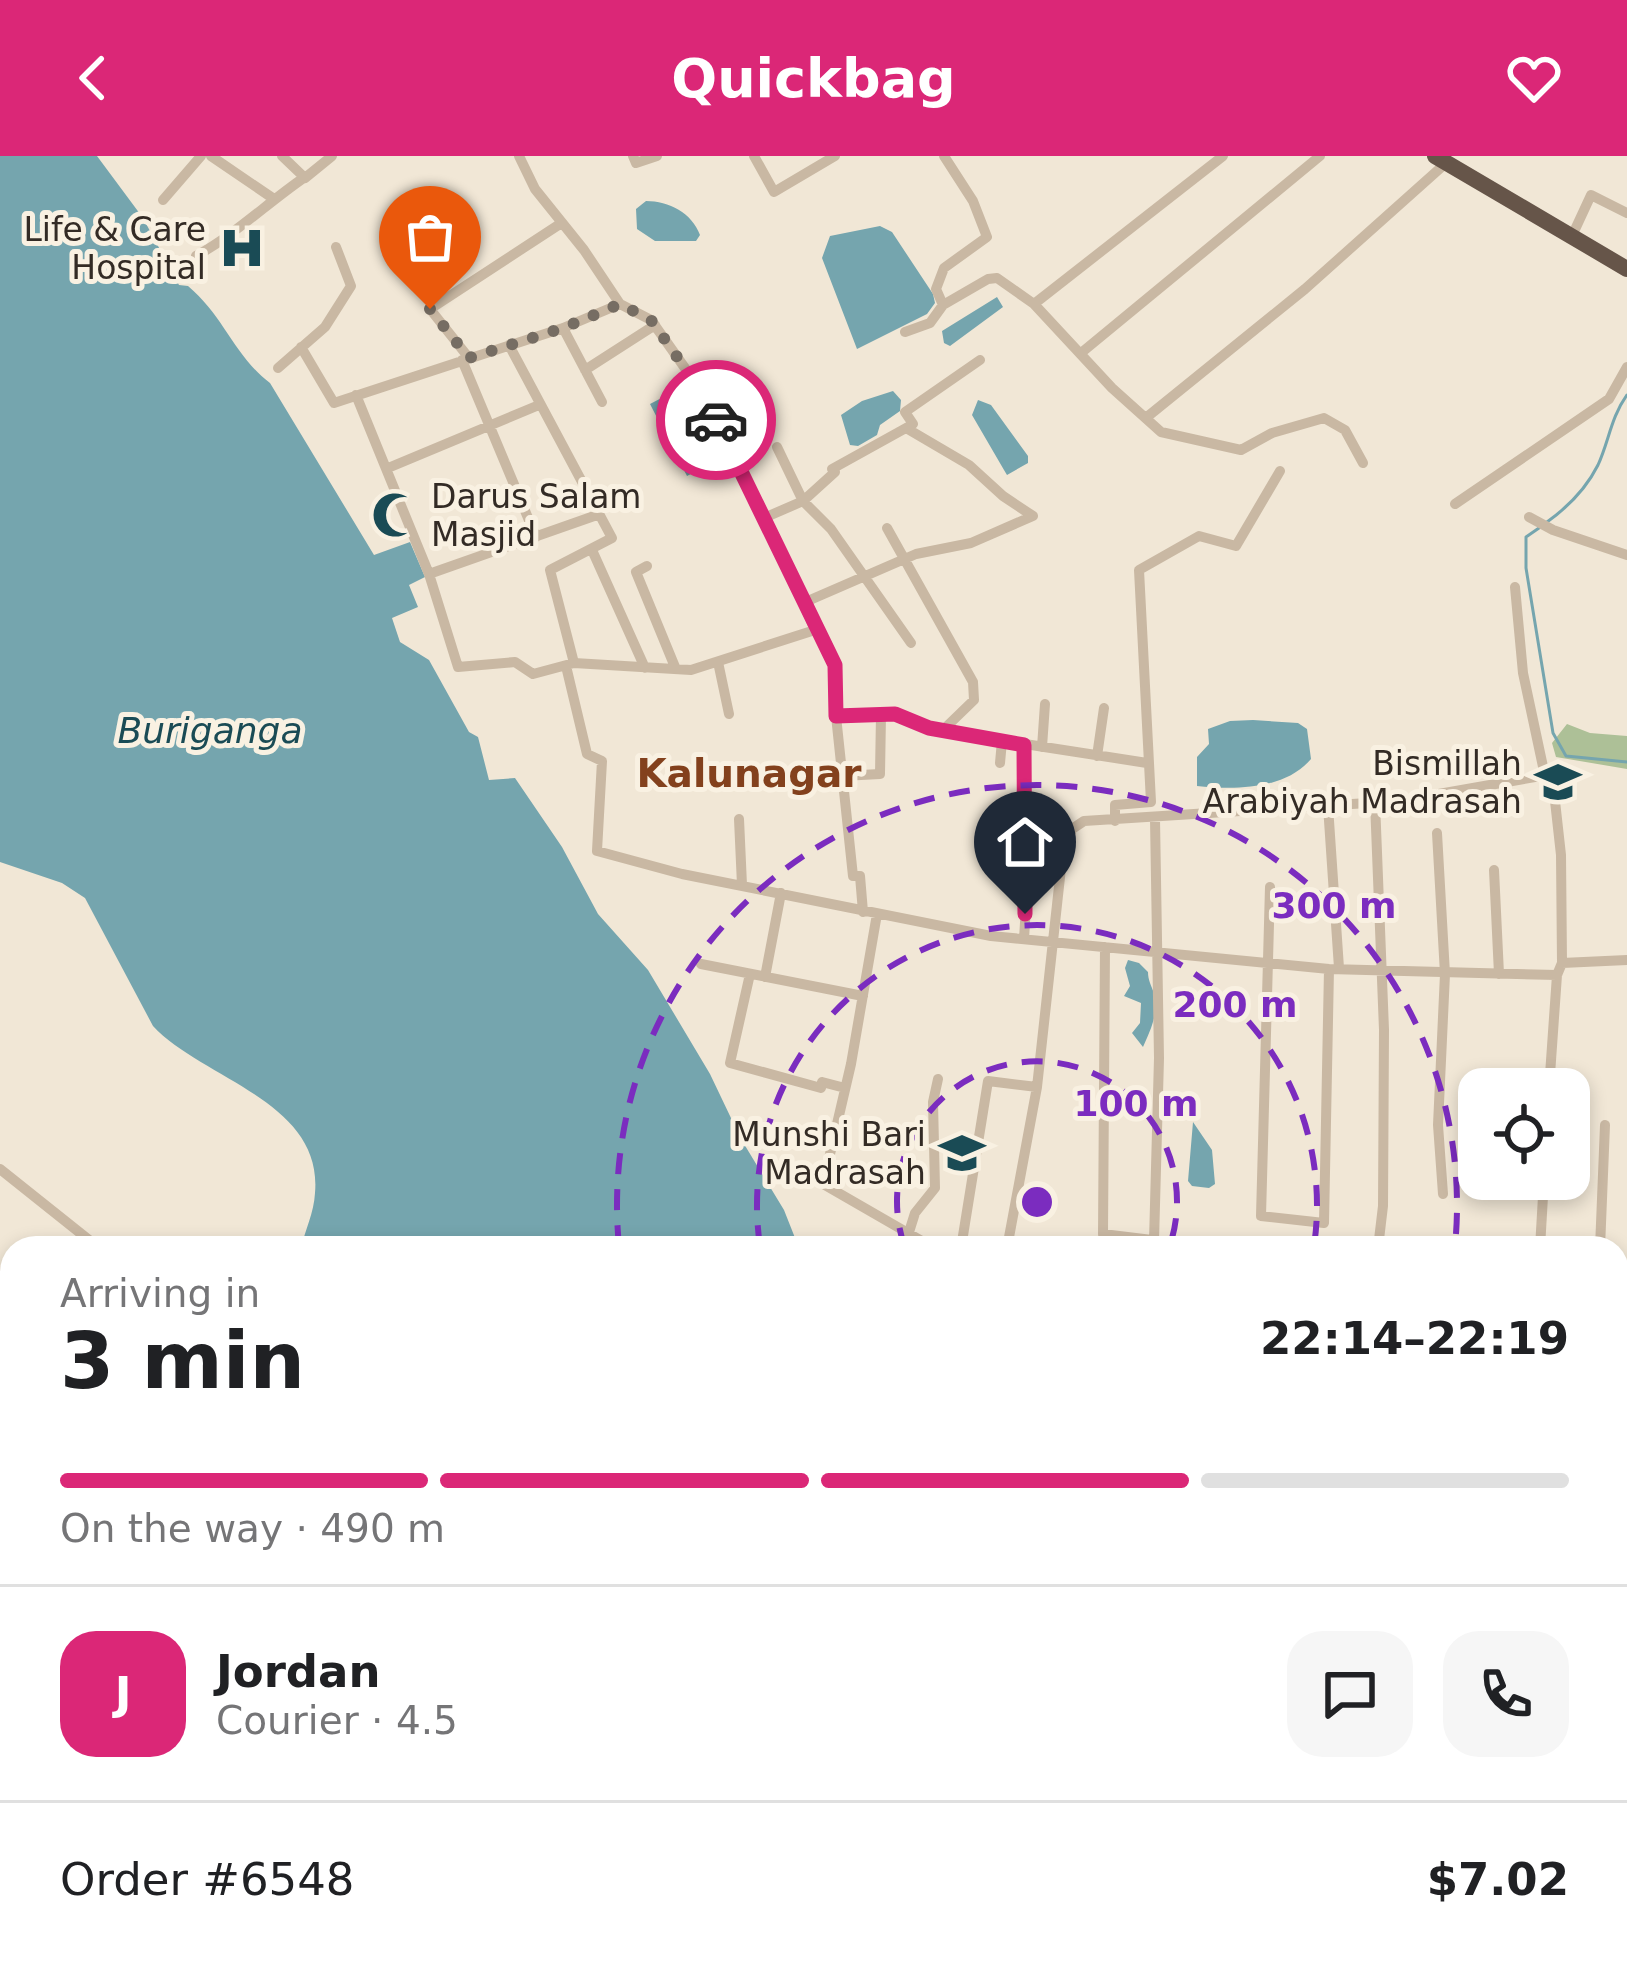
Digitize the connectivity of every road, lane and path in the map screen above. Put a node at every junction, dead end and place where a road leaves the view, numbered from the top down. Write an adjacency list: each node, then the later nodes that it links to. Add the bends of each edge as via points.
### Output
1 (201, 156): 16 (street)
2 (211, 156): 15 (street)
3 (282, 156): 14 (street)
4 (332, 156): 14 (street)
5 (519, 156): 18 (street)
6 (634, 156): 7 (street, via 636,163)
7 (657, 156)
8 (754, 156): 9 (street, via 774,192)
9 (835, 156)
10 (944, 156): 25 (street, via 987,237 944,268 936,289)
11 (1222, 156): 24 (street)
12 (1320, 156): 31 (street)
13 (1441, 159): 19 (highway); 40 (street, via 1305,289)
14 (305, 178): 15 (street)
15 (274, 199): 21 (street)
16 (163, 200)
17 (1627, 213): 19 (street, via 1591,195)
18 (560, 224): 23 (street); 32 (street, via 430,309)
19 (1572, 236): 22 (highway)
20 (336, 247): 30 (street, via 351,286)
21 (196, 256)
22 (1627, 269)
23 (620, 304): 26 (street); 27 (street)
24 (1034, 304): 25 (street, via 998,278); 31 (street)
25 (943, 305): 28 (street, via 930,323)
26 (655, 325): 36 (street); 50 (street, via 704,395)
27 (563, 328): 29 (street); 36 (street)
28 (905, 332)
29 (509, 345): 32 (street); 39 (street)
30 (301, 347): 35 (street); 37 (street, via 334,403)
31 (1082, 353): 40 (street)
32 (465, 359): 37 (street); 41 (street)
33 (980, 360): 42 (street, via 905,412 913,424)
34 (1627, 367): 48 (street, via 1609,399)
35 (278, 368)
36 (586, 370): 38 (street)
37 (356, 395): 45 (street)
38 (602, 402)
39 (539, 405): 41 (street); 49 (street)
40 (1147, 417): 44 (street, via 1160,432 1240,450 1324,418 1345,430)
41 (490, 428): 45 (street); 53 (street)
42 (906, 428): 47 (street, via 832,469); 56 (street, via 1034,516)
43 (777, 447): 47 (street)
44 (1363, 463)
45 (388, 469): 58 (street)
46 (1280, 471): 79 (street, via 1236,546 1199,536 1139,570)
47 (803, 501): 50 (street); 59 (street)
48 (1455, 504)
49 (597, 514): 53 (street); 54 (street, via 612,538)
50 (764, 518): 61 (street)
51 (1533, 519): 55 (street)
52 (887, 528): 56 (street)
53 (536, 537): 58 (street)
54 (592, 550): 65 (street, via 550,570); 67 (street)
55 (1627, 555)
56 (905, 558): 59 (street); 73 (street, via 975,691)
57 (647, 566): 66 (street, via 636,572)
58 (429, 574): 65 (street, via 458,667 515,662 533,674)
59 (865, 575): 61 (street); 63 (street)
60 (1515, 587): 80 (street, via 1523,673)
61 (802, 603): 62 (street)
62 (815, 630): 64 (street); 72 (street, via 835,665)
63 (911, 643)
64 (718, 662): 66 (street); 70 (street)
65 (570, 664): 67 (street); 89 (street, via 587,754 602,761 597,851)
66 (675, 667): 67 (street)
67 (645, 668)
68 (1045, 704): 76 (street)
69 (1104, 708): 77 (street)
70 (729, 714)
71 (881, 715): 72 (street); 73 (street); 81 (street, via 880,774)
72 (836, 716): 81 (street)
73 (943, 730): 74 (street)
74 (1002, 741): 75 (street); 78 (street)
75 (1024, 745): 76 (street); 94 (street)
76 (1042, 747): 77 (street)
77 (1097, 756): 79 (street)
78 (1000, 763)
79 (1147, 763): 86 (street, via 1151,802 1115,806)
80 (1549, 775): 82 (street); 102 (street, via 1561,855)
81 (842, 776): 92 (street)
82 (1375, 802): 83 (street); 103 (street)
83 (1328, 806): 85 (street); 101 (street)
84 (739, 819): 89 (street)
85 (1154, 819): 86 (street); 97 (street)
86 (1115, 821): 95 (street, via 1072,829)
87 (1437, 833): 105 (street)
88 (1494, 870): 106 (street)
89 (742, 886): 91 (street)
90 (1270, 886): 100 (street)
91 (782, 893): 92 (street); 107 (street)
92 (863, 912): 93 (street)
93 (877, 914): 94 (street); 108 (street)
94 (1024, 939): 95 (street)
95 (1055, 941): 96 (street); 111 (street)
96 (1105, 947): 97 (street); 121 (street, via 1103,1234)
97 (1157, 952): 100 (street); 122 (street)
98 (1627, 960): 102 (street)
99 (700, 964): 104 (street)
100 (1266, 964): 101 (street); 101 (street, via 1261,1216 1324,1223)
101 (1334, 969): 103 (street)
102 (1560, 969): 106 (street); 109 (street)
103 (1382, 970): 105 (street); 123 (street)
104 (751, 974): 107 (street); 112 (street, via 730,1063)
105 (1445, 974): 106 (street); 115 (street)
106 (1499, 974)
107 (765, 977): 108 (street)
108 (863, 996): 112 (street)
109 (1551, 1068)
110 (938, 1079): 117 (street, via 935,1188 915,1213)
111 (1036, 1087): 119 (street, via 988,1081); 120 (street)
112 (845, 1088): 117 (street, via 823,1184)
113 (1605, 1125): 125 (street)
114 (0, 1169): 118 (street)
115 (1443, 1195)
116 (1543, 1200): 124 (street)
117 (911, 1235)
118 (84, 1236)
119 (963, 1236)
120 (1009, 1236)
121 (1120, 1236)
122 (1154, 1236)
123 (1379, 1236)
124 (1541, 1236)
125 (1600, 1236)

